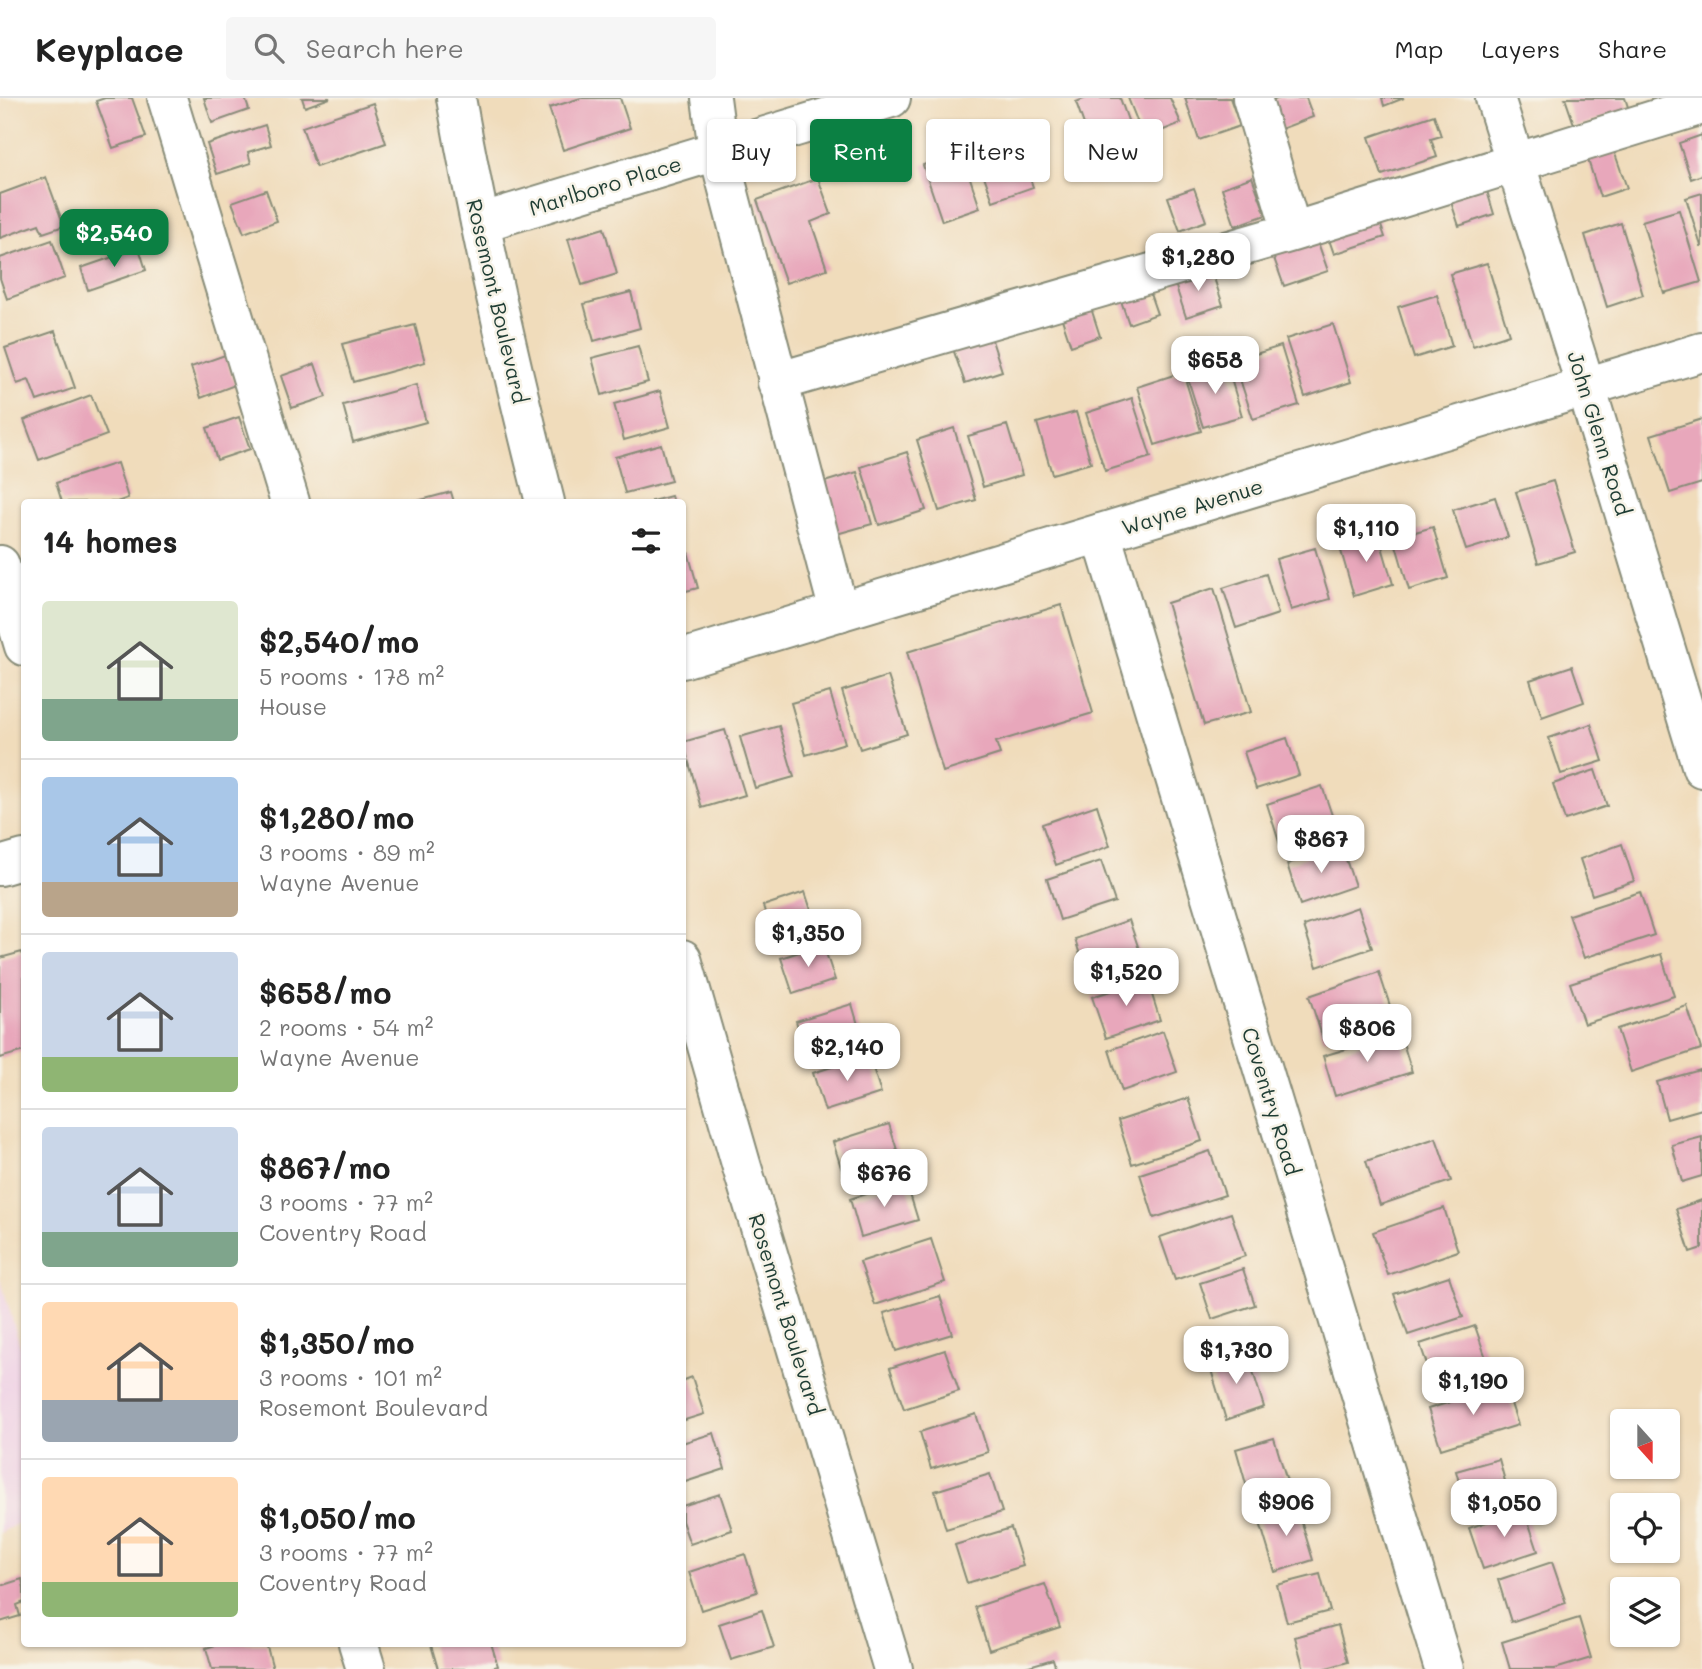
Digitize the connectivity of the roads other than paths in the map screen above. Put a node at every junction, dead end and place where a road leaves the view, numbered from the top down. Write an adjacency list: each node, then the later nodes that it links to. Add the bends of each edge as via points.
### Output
1 (167, 98): 18 (street)
2 (456, 98): 13 (street, Rosemont Boulevard)
3 (711, 98): 8 (street)
4 (891, 98): 9 (street, Marlboro Place)
5 (1252, 98): 14 (street)
6 (1495, 98): 11 (street, John Glenn Road)
7 (1702, 106): 11 (street)
8 (714, 119)
9 (796, 127)
10 (707, 153): 13 (street, Marlboro Place)
11 (1516, 161): 14 (street); 17 (street, John Glenn Road)
12 (726, 182): 16 (street)
13 (480, 223): 19 (street, Rosemont Boulevard)
14 (1292, 232): 16 (street)
15 (1702, 352): 17 (street, Wayne Avenue)
16 (777, 382): 22 (street)
17 (1586, 387): 20 (street, Wayne Avenue); 25 (street, John Glenn Road)
18 (289, 499)
19 (544, 499)
20 (1101, 533): 22 (street, Wayne Avenue); 32 (street, Coventry Road)
21 (0, 565): 23 (street)
22 (839, 612): 24 (street, Wayne Avenue)
23 (16, 620)
24 (686, 658)
25 (1702, 768)
26 (21, 860): 27 (street)
27 (0, 866)
28 (686, 973): 31 (street, Rosemont Boulevard)
29 (359, 1647): 30 (street)
30 (366, 1669)
31 (893, 1669)
32 (1444, 1669)

